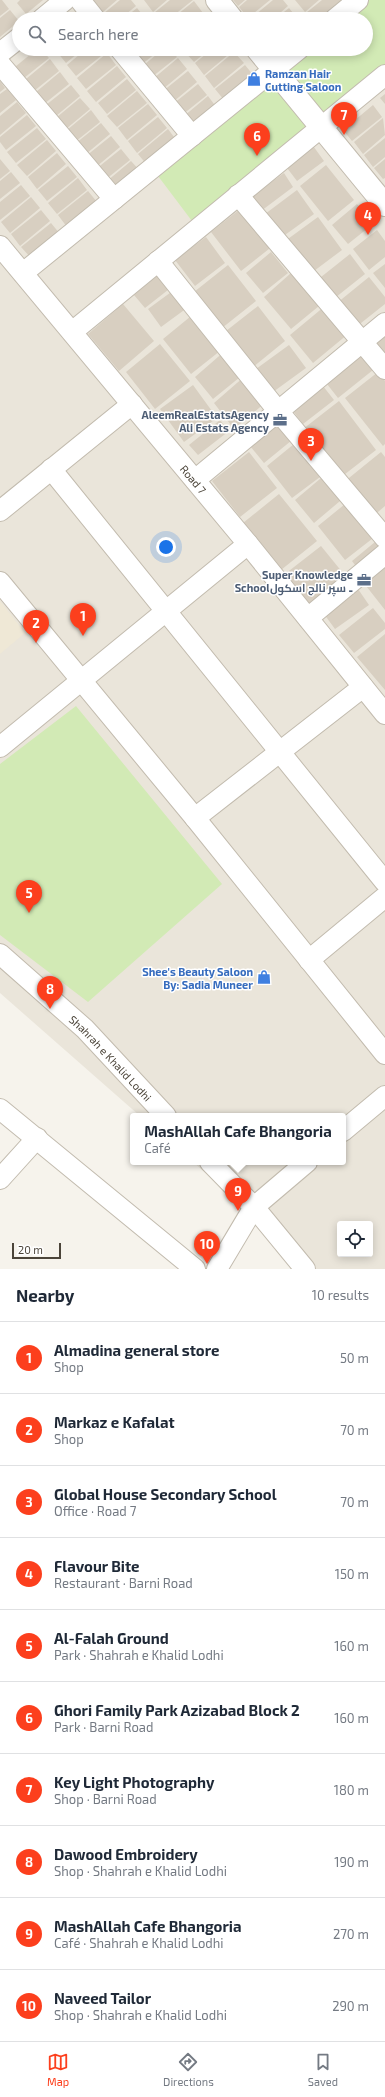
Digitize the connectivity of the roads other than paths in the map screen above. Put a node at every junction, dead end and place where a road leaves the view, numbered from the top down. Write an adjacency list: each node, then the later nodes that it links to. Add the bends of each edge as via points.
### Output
1 (65, 0): 5 (street)
2 (80, 0): 6 (street)
3 (217, 0): 7 (street)
4 (358, 0): 8 (street)
5 (50, 12)
6 (89, 12)
7 (226, 12)
8 (343, 12)
9 (12, 44): 10 (street)
10 (0, 54)
11 (126, 56): 18 (street)
12 (263, 56): 15 (street)
13 (290, 56): 15 (street)
14 (0, 64): 20 (street)
15 (274, 69): 17 (street); 18 (street)
16 (385, 75): 17 (street)
17 (321, 127): 19 (street); 21 (street)
18 (192, 136): 20 (street)
19 (238, 195): 23 (street); 27 (street)
20 (114, 199): 24 (street)
21 (385, 205)
22 (0, 246): 24 (street, Road 7)
23 (158, 262): 26 (street); 30 (street)
24 (23, 274): 26 (street, Road 7)
25 (385, 323): 27 (street)
26 (72, 332): 29 (street, Road 7)
27 (362, 342): 28 (street); 30 (street)
28 (385, 369)
29 (132, 404): 31 (street); 32 (street, Road 7)
30 (278, 411): 32 (street); 34 (street)
31 (51, 469): 33 (street); 38 (street)
32 (195, 480): 35 (street, Road 7)
33 (0, 511)
34 (385, 538)
35 (248, 544): 38 (street); 39 (street, Road 7)
36 (385, 554): 39 (street)
37 (0, 582): 40 (street)
38 (166, 611): 40 (street); 44 (street)
39 (308, 618): 41 (street, Road 7)
40 (80, 681): 43 (street); 45 (street)
41 (363, 686): 42 (street, Road 7); 44 (street)
42 (385, 714)
43 (0, 747)
44 (280, 752): 45 (street); 46 (street)
45 (195, 818): 49 (street)
46 (385, 882)
47 (385, 897): 49 (street)
48 (0, 954): 53 (street, Shahrah e Khalid Lodhi, via 85,1029)
49 (309, 960): 50 (street)
50 (385, 1054)
51 (385, 1096): 54 (street)
52 (0, 1109): 55 (street)
53 (163, 1113)
54 (346, 1128)
55 (37, 1138): 58 (street); 60 (street)
56 (213, 1165): 59 (street)
57 (303, 1165): 59 (street)
58 (0, 1179)
59 (254, 1207): 61 (street); 62 (street)
60 (195, 1269)
61 (217, 1269)
62 (305, 1269)

